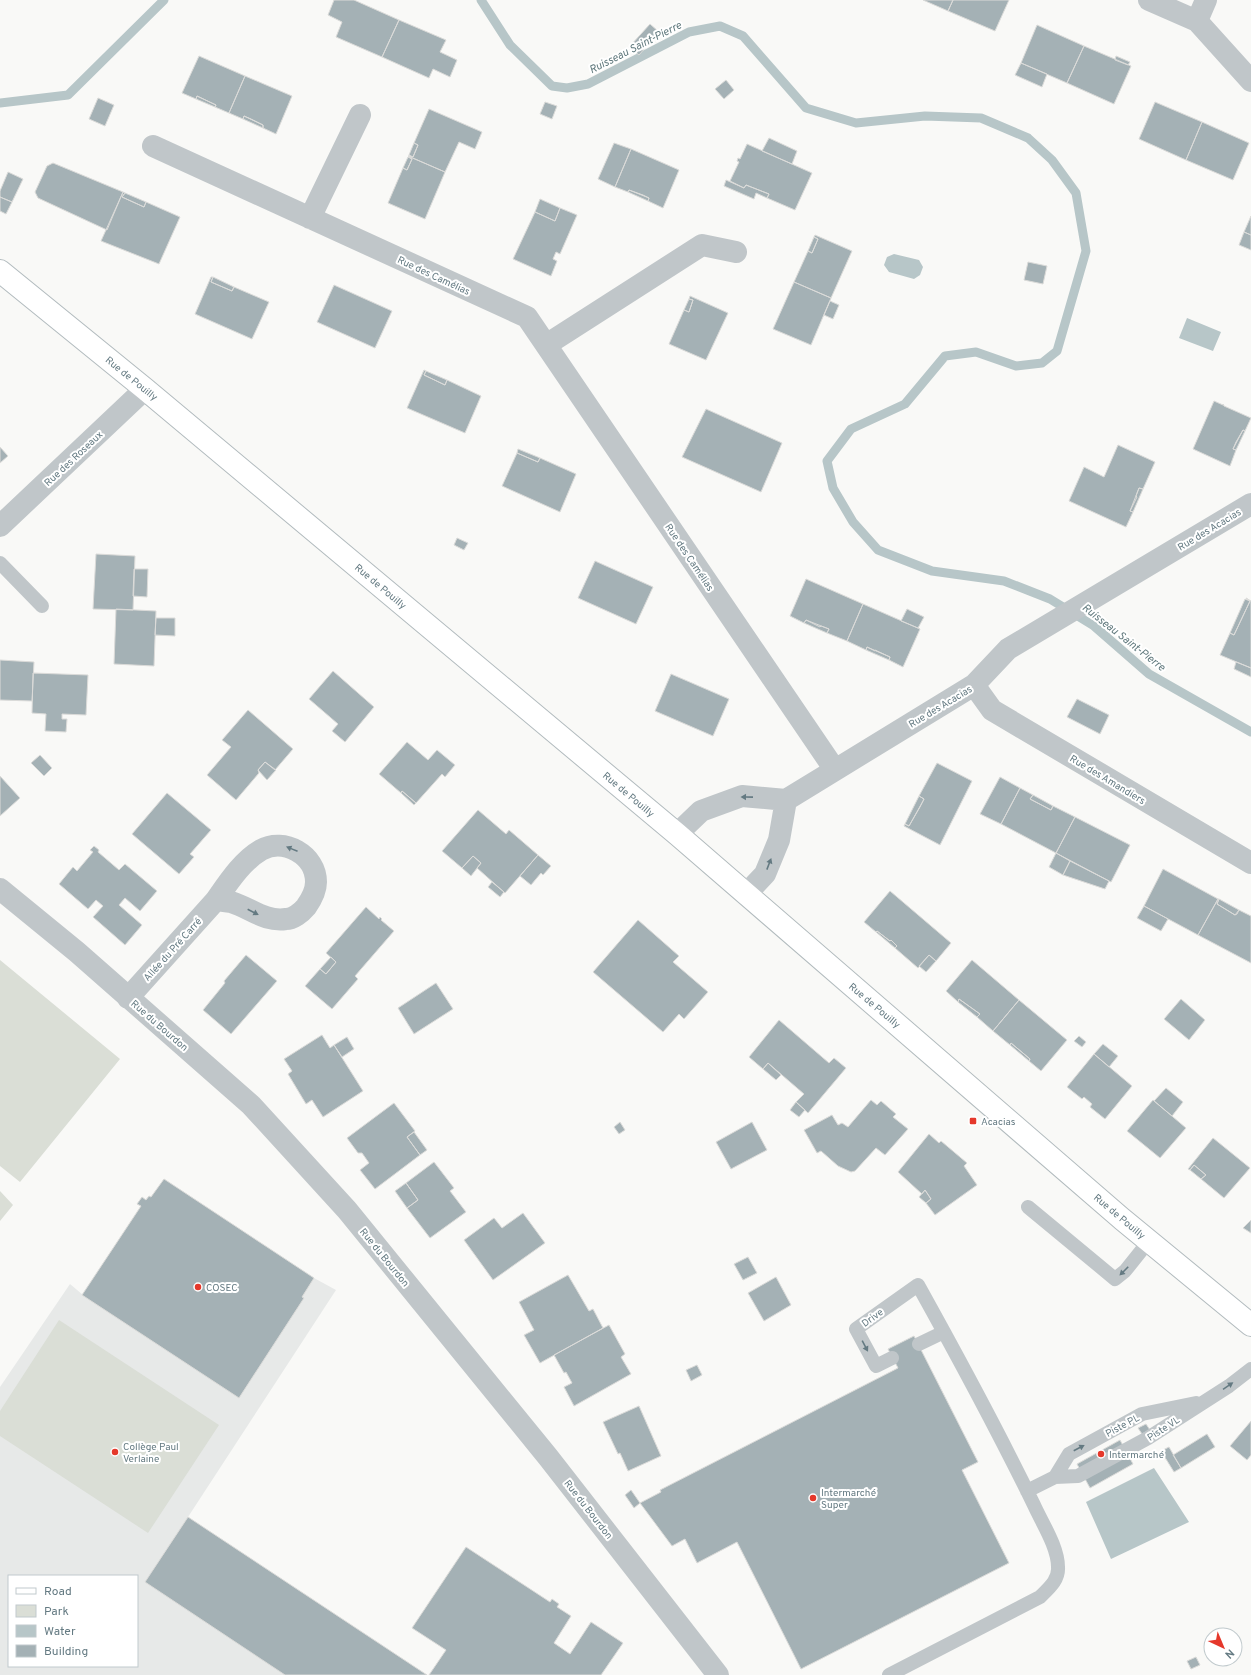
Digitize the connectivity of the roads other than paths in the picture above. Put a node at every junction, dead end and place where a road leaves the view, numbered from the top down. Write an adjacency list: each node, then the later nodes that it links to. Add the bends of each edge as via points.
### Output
1 (1149, 0): 3 (street)
2 (1206, 0): 3 (street)
3 (1197, 20): 4 (street)
4 (1251, 82)
5 (360, 115): 7 (street)
6 (153, 146): 7 (street, Rue des Camélias)
7 (310, 218): 10 (street, Rue des Camélias, via 527,317)
8 (736, 252): 10 (street, via 702,245)
9 (0, 271): 11 (main road, Rue de Pouilly)
10 (546, 345): 17 (street, Rue des Camélias)
11 (145, 389): 13 (street, Rue des Roseaux); 19 (main road, Rue de Pouilly)
12 (1251, 504): 16 (street, Rue des Acacias, via 1008,649)
13 (0, 526)
14 (0, 563): 15 (lane)
15 (42, 606)
16 (974, 685): 17 (street, Rue des Acacias); 20 (street, Rue des Amandiers, via 992,710)
17 (835, 770): 18 (street, Rue des Acacias)
18 (786, 800): 19 (street, one-way to 19, via 742,796 700,811); 22 (street, one-way to 18, via 765,874 779,840)
19 (678, 834): 22 (main road, Rue de Pouilly)
20 (1251, 863)
21 (0, 889): 24 (street, Rue du Bourdon)
22 (746, 894): 26 (main road, Rue de Pouilly)
23 (216, 900): 24 (street, Allée du Pré Carré)
24 (128, 998): 35 (street, Rue du Bourdon, via 251,1105 347,1210 548,1457)
25 (1028, 1207): 26 (lane, one-way to 25, via 1125,1271 1115,1279)
26 (1149, 1241): 27 (main road, Rue de Pouilly)
27 (1251, 1325)
28 (944, 1332): 29 (lane); 30 (lane, Drive, one-way to 30, via 918,1285 856,1329 876,1366); 34 (lane)
29 (919, 1344)
30 (892, 1358)
31 (1251, 1369): 32 (lane, Piste VL, one-way to 31)
32 (1204, 1401): 33 (lane, Piste VL, via 1148,1438 1078,1476); 33 (lane, Piste PL, one-way to 32, via 1069,1454 1142,1414)
33 (1055, 1477): 34 (lane)
34 (1027, 1491): 36 (lane, via 1056,1551 1059,1568 1054,1583 1040,1597)
35 (718, 1675)
36 (889, 1675)

